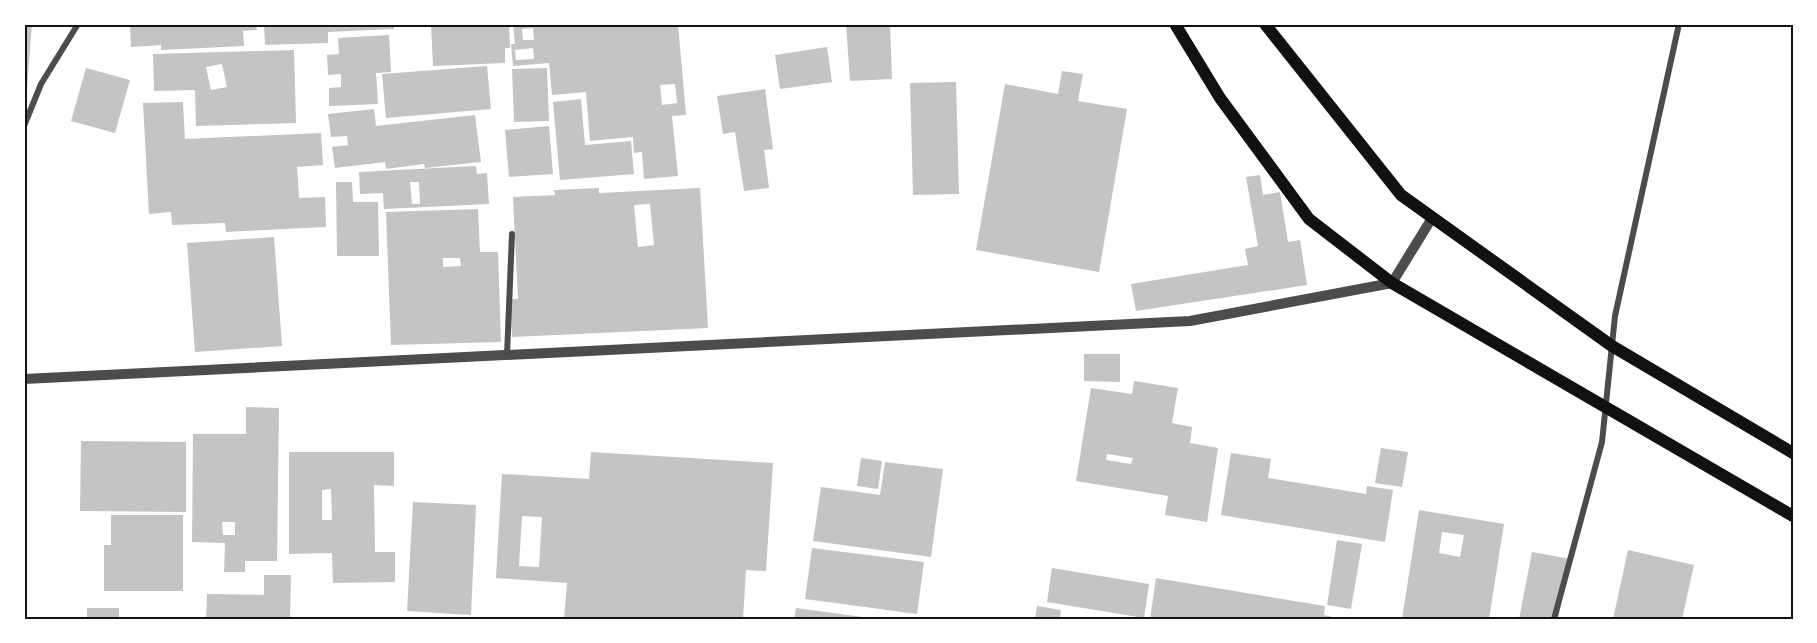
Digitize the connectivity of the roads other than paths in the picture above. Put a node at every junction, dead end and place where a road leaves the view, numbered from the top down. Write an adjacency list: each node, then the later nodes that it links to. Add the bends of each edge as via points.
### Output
1 (78, 24): 5 (street, via 41,84)
2 (1176, 24): 8 (main road, via 1220,98 1309,219)
3 (1264, 24): 6 (main road, via 1401,195)
4 (1678, 24): 9 (street, via 1615,316)
5 (24, 126)
6 (1432, 218): 8 (street); 9 (main road)
7 (512, 234): 10 (street)
8 (1392, 283): 10 (street, via 1190,321); 12 (main road)
9 (1612, 346): 12 (street); 13 (main road)
10 (507, 355): 11 (street)
11 (24, 379)
12 (1607, 406): 14 (main road); 15 (street, via 1602,442)
13 (1793, 453)
14 (1793, 516)
15 (1554, 619)

